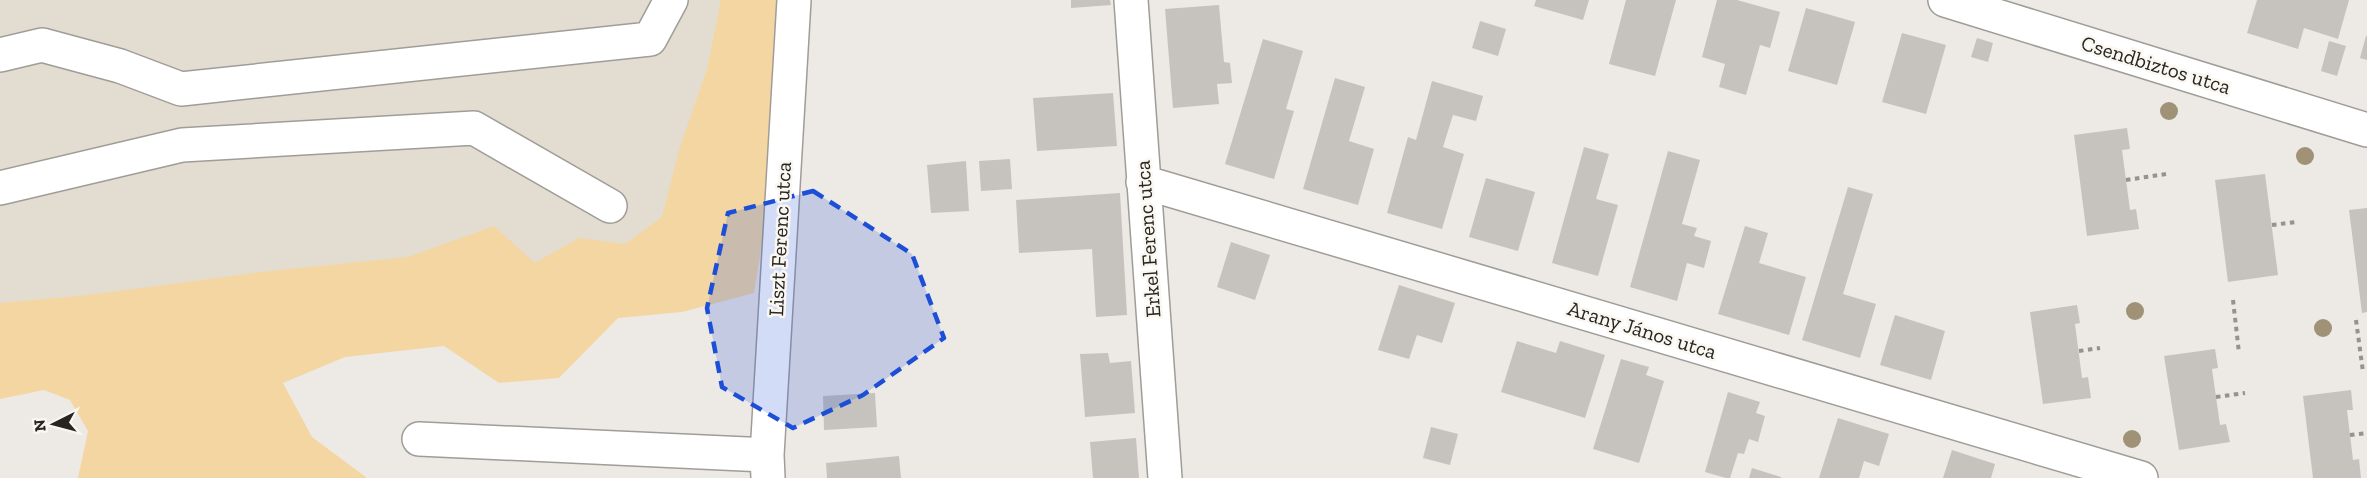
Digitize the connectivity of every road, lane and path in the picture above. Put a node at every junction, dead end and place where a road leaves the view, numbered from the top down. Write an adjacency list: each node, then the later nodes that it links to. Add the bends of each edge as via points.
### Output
1 (671, 0): 5 (street, via 650,39 181,89 120,66 42,45)
2 (794, 0): 25 (street, Liszt Ferenc utca)
3 (1131, 0): 9 (street, Erkel Ferenc utca)
4 (1945, 0): 6 (street, Csendbiztos utca)
5 (0, 55)
6 (2367, 130)
7 (2166, 174): 8 (path)
8 (2126, 180)
9 (1143, 182): 26 (street, Erkel Ferenc utca); 27 (street, Arany János utca)
10 (0, 188): 11 (street, via 182,145 474,128)
11 (610, 206)
12 (2296, 222): 13 (path)
13 (2272, 225)
14 (2233, 300): 18 (path)
15 (2356, 320): 19 (path)
16 (2100, 348): 17 (path)
17 (2079, 351)
18 (2239, 353)
19 (2363, 372)
20 (2244, 393): 21 (path)
21 (2216, 397)
22 (2367, 433): 23 (path)
23 (2350, 435)
24 (419, 439): 25 (street)
25 (768, 467)
26 (1165, 478)
27 (2141, 478)

